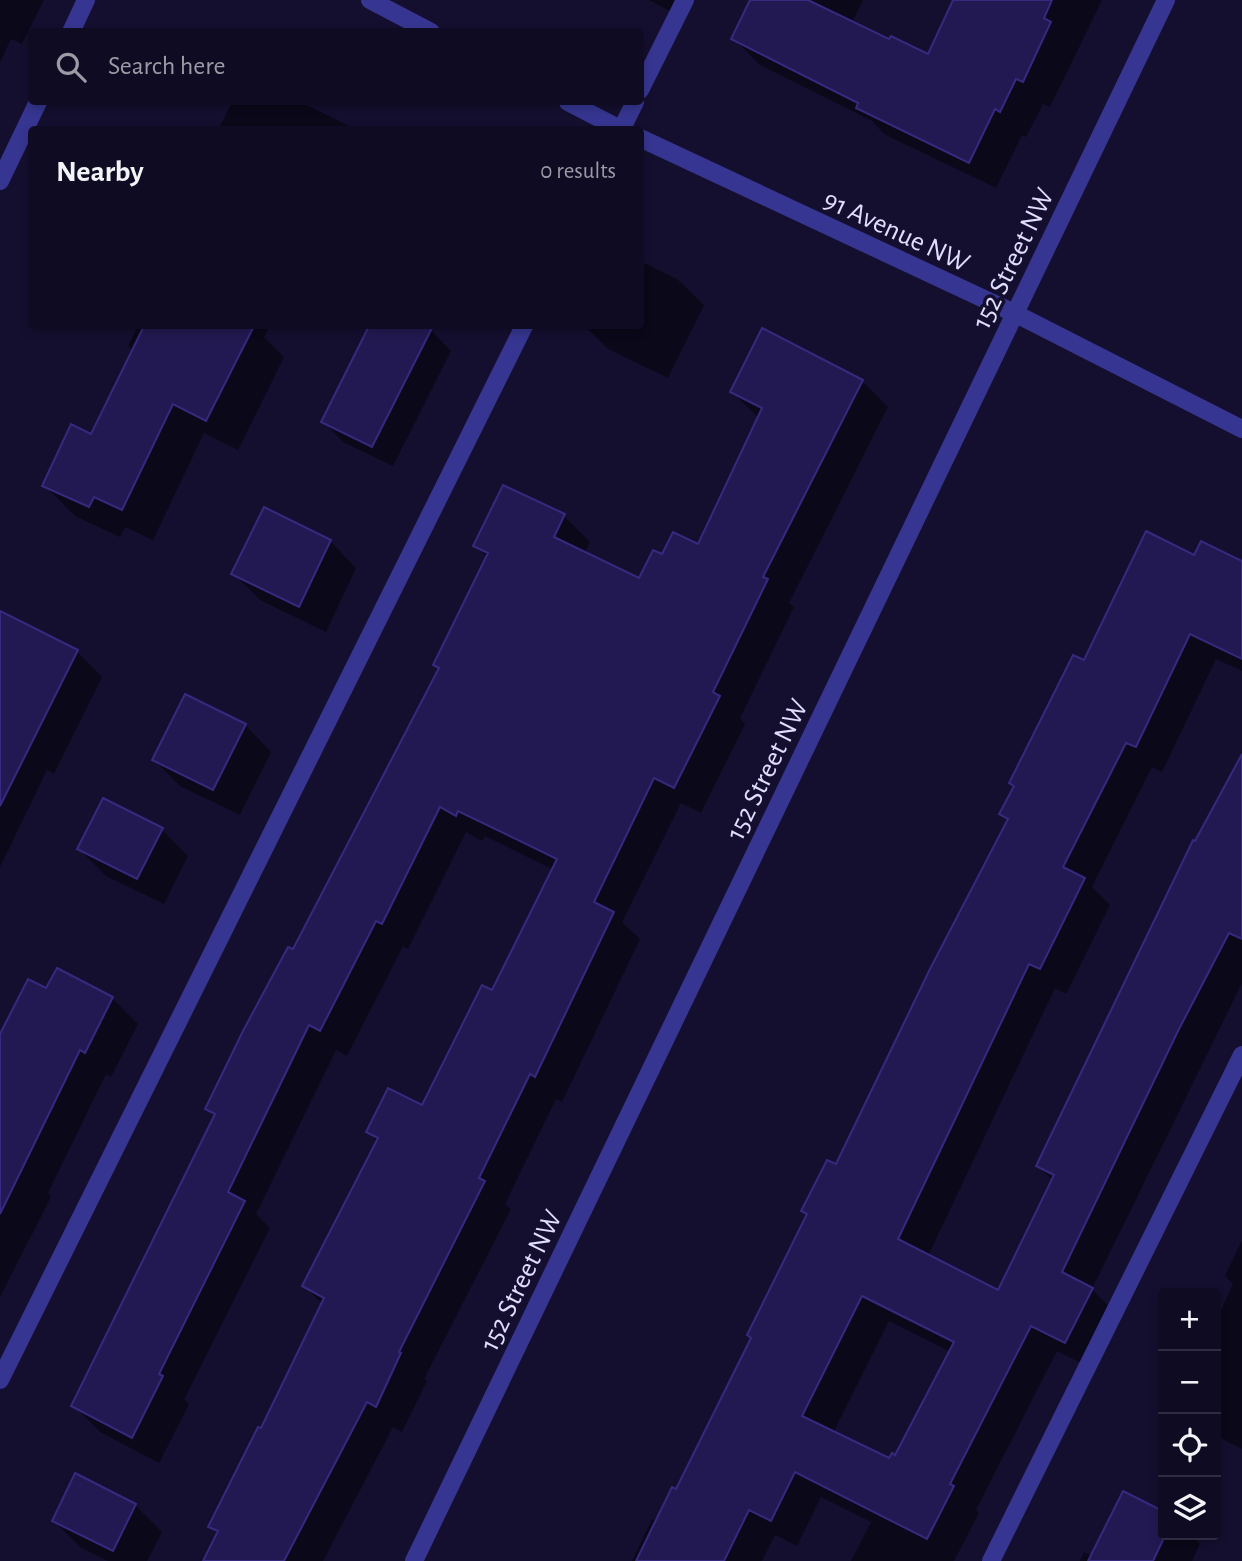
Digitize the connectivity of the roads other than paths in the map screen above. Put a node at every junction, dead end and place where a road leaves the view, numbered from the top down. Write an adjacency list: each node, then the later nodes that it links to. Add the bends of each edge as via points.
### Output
1 (86, 0): 5 (street)
2 (370, 0): 6 (street)
3 (685, 0): 7 (street)
4 (1166, 0): 15 (street, 152 Street NW)
5 (73, 28)
6 (423, 28)
7 (644, 82)
8 (37, 105): 14 (street)
9 (574, 105): 11 (street)
10 (634, 105): 12 (street)
11 (616, 126)
12 (623, 126)
13 (644, 140): 15 (street, 91 Avenue NW)
14 (0, 181)
15 (1014, 313): 17 (street, 91 Avenue NW); 20 (street, 152 Street NW)
16 (523, 329): 19 (street)
17 (1242, 429)
18 (1242, 1055): 21 (street)
19 (0, 1380)
20 (414, 1561)
21 (990, 1561)

